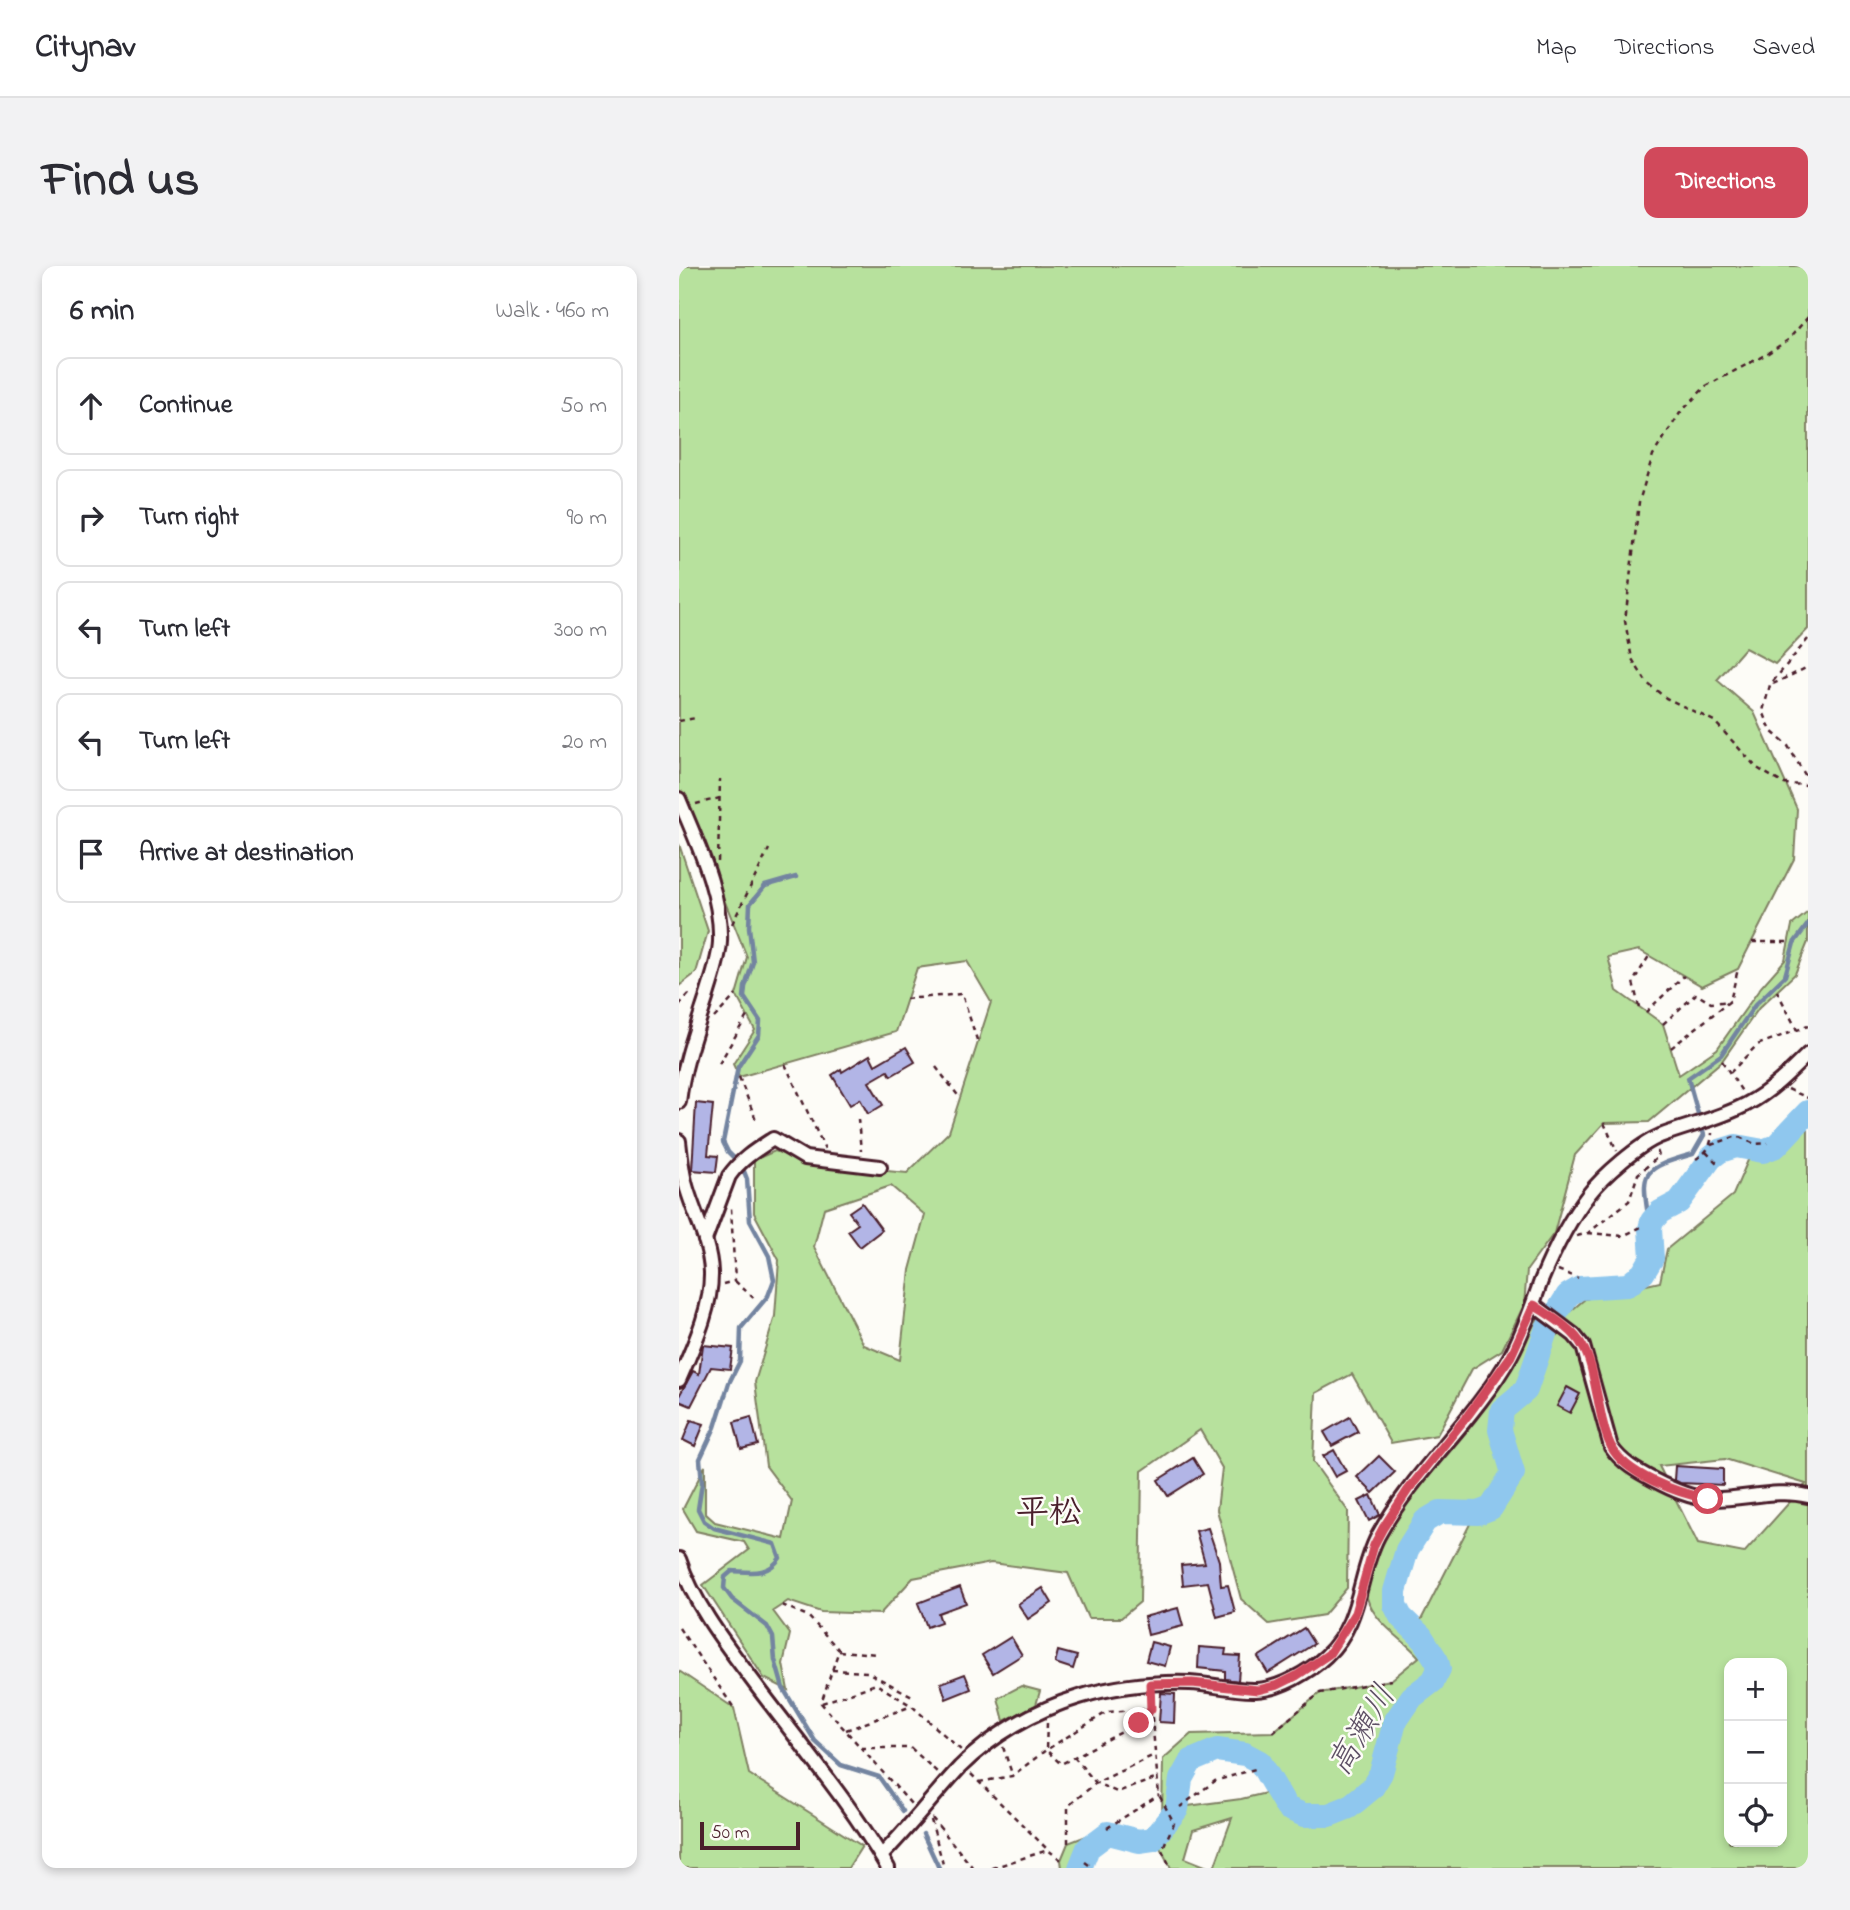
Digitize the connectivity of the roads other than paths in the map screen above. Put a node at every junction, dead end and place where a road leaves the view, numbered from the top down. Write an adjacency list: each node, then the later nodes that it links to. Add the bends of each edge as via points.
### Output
1 (681, 803): 3 (street, via 709,881 720,944)
2 (1808, 1054): 7 (street, via 1748,1104 1657,1137 1611,1172 1590,1193 1554,1252)
3 (679, 1102)
4 (679, 1141): 6 (street, via 686,1188)
5 (880, 1167): 6 (street, via 805,1158 773,1139 746,1156 729,1176)
6 (705, 1240): 8 (street, via 711,1272 707,1303)
7 (1534, 1305): 9 (street, via 1583,1346 1611,1447 1633,1469 1671,1489 1708,1499 1788,1493); 11 (street, via 1511,1356 1383,1528 1355,1613 1329,1654 1296,1676 1258,1690 1192,1683 1106,1690 1076,1698 1011,1728 960,1768)
8 (679, 1380)
9 (1808, 1496)
10 (679, 1559): 11 (street, via 727,1646)
11 (885, 1862)

